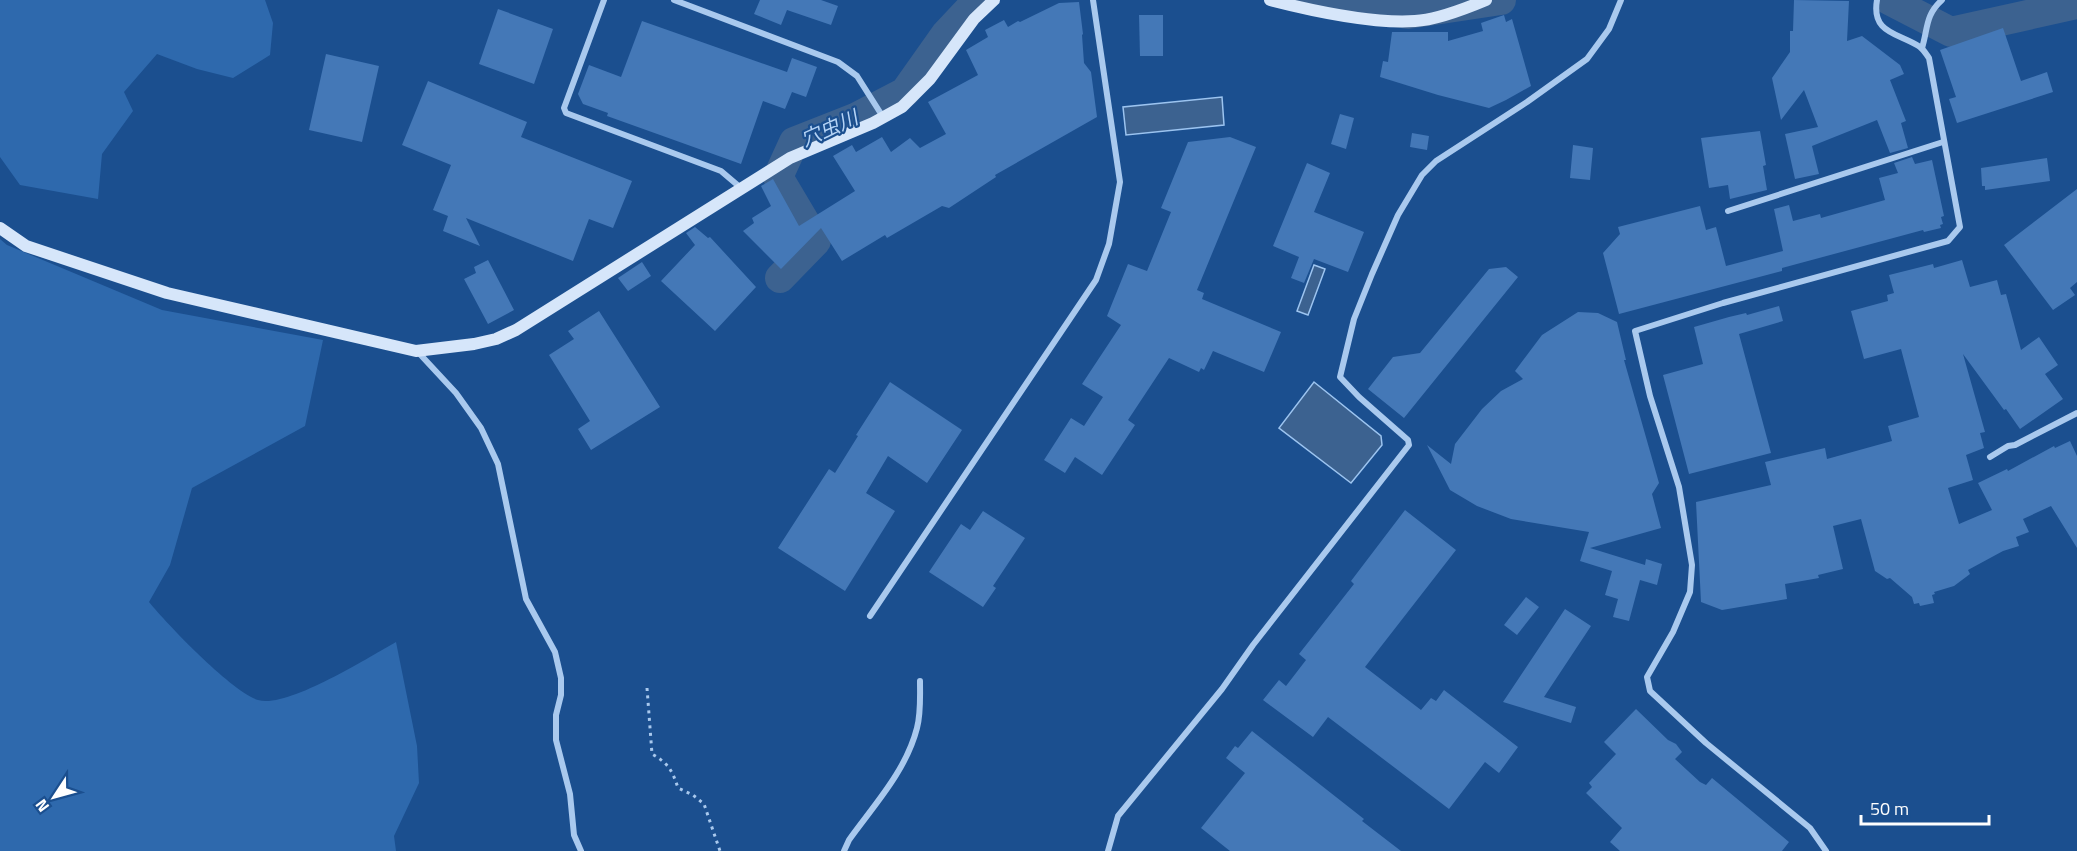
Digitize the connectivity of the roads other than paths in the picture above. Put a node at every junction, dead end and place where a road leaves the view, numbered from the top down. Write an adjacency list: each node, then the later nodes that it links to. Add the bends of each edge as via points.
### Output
1 (604, 0): 13 (street, via 564,108 566,113 721,171)
2 (674, 0): 11 (street, via 838,62 857,76)
3 (994, 0): 11 (street, via 930,79 902,107)
4 (1093, 0): 19 (street, via 1120,182 1109,244 1096,280)
5 (1270, 0): 6 (street, via 1305,9 1417,21)
6 (1486, 0)
7 (1622, 0): 23 (street, via 1609,29 1587,59 1436,161 1412,191 1358,310 1340,377 1409,445 1222,689 1118,816)
8 (1877, 0): 10 (street, via 1879,22 1889,33)
9 (1942, 0): 10 (street, via 1926,26)
10 (1922, 48): 12 (street, via 1929,58)
11 (883, 118): 13 (street, via 790,158)
12 (1943, 142): 14 (street); 24 (street, via 1960,227 1948,241 1724,303 1635,332 1650,396 1679,487 1692,565 1690,592 1674,632 1647,677 1650,691 1706,743 1810,828)
13 (741, 188): 16 (street, via 516,330 474,344)
14 (1728, 211)
15 (0, 228): 16 (street, via 26,246 167,293)
16 (416, 351): 21 (street, via 456,393 481,428 498,464 526,599 555,652 559,669 561,695 556,740 570,794 574,835)
17 (2077, 414): 18 (street)
18 (1990, 457)
19 (870, 616)
20 (920, 681): 22 (street, via 921,705 911,747)
21 (581, 851)
22 (844, 851)
23 (1107, 851)
24 (1826, 851)

